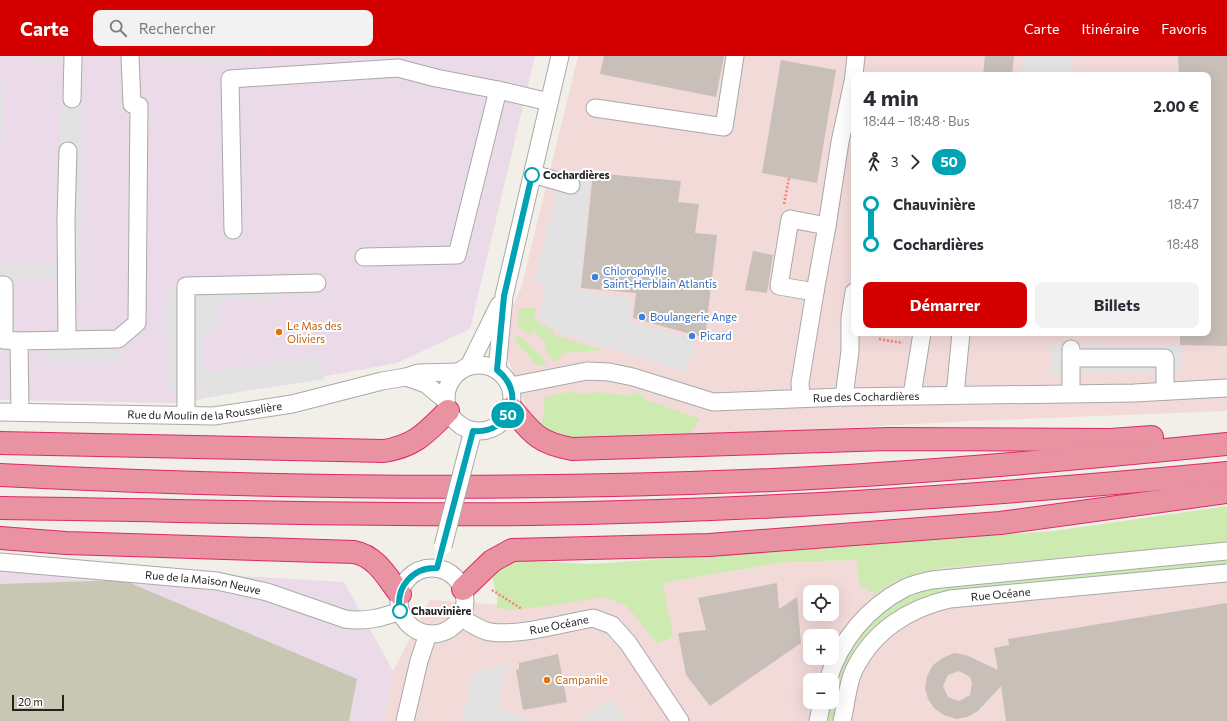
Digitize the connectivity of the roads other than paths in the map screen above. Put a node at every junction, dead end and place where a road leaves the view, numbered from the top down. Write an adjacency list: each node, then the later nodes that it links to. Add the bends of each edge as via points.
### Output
1 (73, 56): 9 (street)
2 (130, 56): 26 (street, via 132,104 139,106 137,323 118,339)
3 (560, 56): 10 (street)
4 (735, 56): 11 (street, via 724,127)
5 (856, 56): 6 (street)
6 (854, 72)
7 (498, 90): 10 (street); 16 (street, via 398,68 230,79); 17 (street, via 457,255)
8 (851, 90): 15 (street)
9 (72, 99)
10 (549, 102): 13 (street)
11 (595, 108)
12 (68, 151): 26 (street)
13 (532, 174): 14 (street); 21 (street)
14 (571, 186)
15 (827, 226): 20 (street); 20 (street, via 790,219 779,286)
16 (233, 230)
17 (364, 257)
18 (317, 283): 44 (street, via 186,286)
19 (0, 285): 27 (street, via 4,285 4,340)
20 (815, 292): 39 (street, via 800,383)
21 (504, 296): 29 (street); 30 (street)
22 (851, 312): 28 (street)
23 (855, 336): 28 (street)
24 (922, 336): 36 (street)
25 (961, 336): 37 (street)
26 (67, 340): 27 (street)
27 (19, 342): 43 (street)
28 (850, 351): 38 (street)
29 (463, 369): 30 (street, via 484,365); 31 (street, Rue du Moulin de la Rousselière, via 424,372); 40 (street, via 448,385)
30 (497, 370): 32 (street)
31 (406, 377): 40 (street, Rue du Moulin de la Rousselière, via 426,384); 44 (street, Rue du Moulin de la Rousselière, via 292,404 214,416)
32 (511, 386): 39 (street, Rue des Cochardières, via 587,371 633,377 713,402); 41 (street)
33 (1227, 388): 34 (street, Rue des Cochardières)
34 (1165, 391): 35 (street, Rue des Cochardières); 35 (street, via 1165,358 1071,353)
35 (1071, 392): 37 (street, Rue des Cochardières)
36 (912, 395): 37 (street, Rue des Cochardières); 38 (street, Rue des Cochardières)
37 (954, 395)
38 (844, 396): 39 (street, Rue des Cochardières)
39 (801, 398)
40 (447, 406): 45 (street, via 458,424); 46 (highway, via 428,431 409,444 384,451)
41 (511, 408): 45 (street, via 499,425); 48 (highway, via 541,440 572,449 888,439 1111,440 1188,433)
42 (0, 412): 43 (street, Rue du Moulin de la Rousselière)
43 (20, 412): 44 (street, Rue du Moulin de la Rousselière)
44 (186, 415)
45 (473, 431): 56 (street, bridge)
46 (0, 443)
47 (1227, 444): 48 (highway)
48 (1198, 447): 50 (highway, via 945,470 772,480 570,486 298,486 132,482)
49 (1227, 473): 52 (highway, via 941,497 770,507 632,511 387,514)
50 (0, 475)
51 (1227, 492): 58 (highway, via 992,523 709,545 512,550 492,561)
52 (0, 508)
53 (0, 538): 59 (highway, via 66,543 354,552 366,556 377,564)
54 (1227, 551): 62 (street, Rue Océane, via 932,580 907,587 885,599 854,629 842,647)
55 (0, 562): 59 (street, Rue de la Maison Neuve, via 217,581 268,592 345,619 359,621 378,619)
56 (437, 568): 58 (street, via 453,575); 59 (street, via 417,572 406,581)
57 (1227, 573): 67 (street, Rue Océane, via 950,599 929,604 895,622 881,633 866,651 854,671)
58 (463, 590): 60 (street, via 466,604)
59 (400, 602): 61 (street, via 411,627)
60 (461, 618): 61 (street, via 447,631); 65 (street, Rue Océane, via 485,631 495,632 516,631 592,618 602,620 612,625 628,643)
61 (428, 634): 64 (street)
62 (831, 673)
63 (821, 709): 66 (street)
64 (405, 721)
65 (680, 721)
66 (818, 721)
67 (842, 721)

